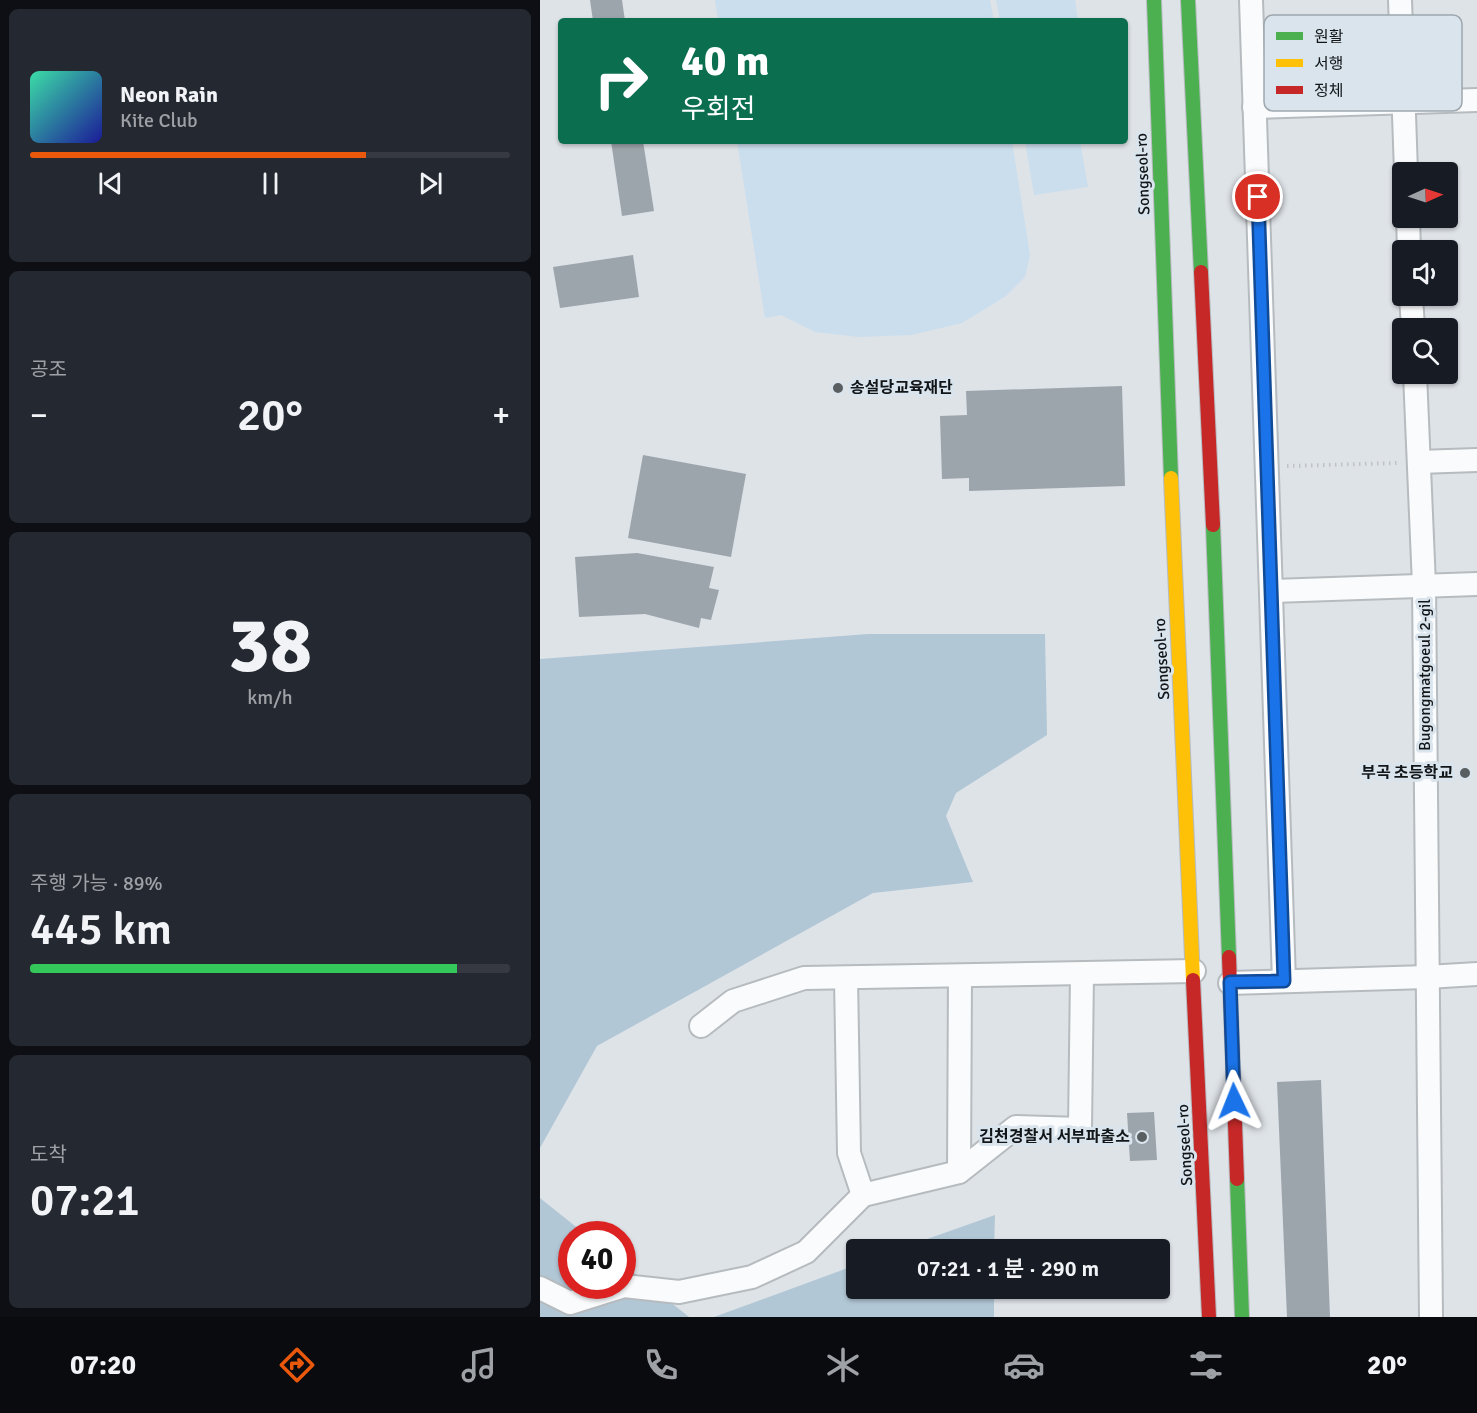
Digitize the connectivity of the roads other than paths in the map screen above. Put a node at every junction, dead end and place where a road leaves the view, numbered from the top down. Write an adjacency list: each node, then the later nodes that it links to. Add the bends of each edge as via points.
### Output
1 (1154, 0): 18 (street, Songseol-ro, via 1176,620)
2 (1188, 0): 25 (street)
3 (1251, 0): 8 (street)
4 (1400, 0): 5 (street)
5 (1400, 15)
6 (1462, 100): 7 (street)
7 (1477, 100)
8 (1254, 107): 9 (street); 17 (street)
9 (1264, 107)
10 (1403, 111): 11 (street)
11 (1406, 162)
12 (1415, 384): 14 (street, Bugongmatgoeul 2-gil)
13 (1477, 460): 14 (street)
14 (1419, 462): 16 (street, Bugongmatgoeul 2-gil)
15 (1477, 584): 16 (street)
16 (1424, 585): 17 (street); 22 (street, Bugongmatgoeul 2-gil)
17 (1273, 591): 24 (street)
18 (1194, 971): 19 (street); 30 (street, Songseol-ro)
19 (1082, 974): 21 (street); 27 (street, via 1080,1129 1016,1127)
20 (1477, 974): 22 (street)
21 (960, 976): 23 (street); 27 (street)
22 (1427, 977): 24 (street); 32 (street, Bugongmatgoeul 2-gil)
23 (846, 978): 26 (street, via 804,978 733,1001); 28 (street, via 849,1154)
24 (1284, 981): 25 (street)
25 (1230, 982): 31 (street)
26 (701, 1026)
27 (959, 1172): 28 (street)
28 (863, 1195): 29 (street, via 806,1252 752,1277 679,1292 624,1286 570,1303)
29 (540, 1288)
30 (1209, 1317)
31 (1242, 1317)
32 (1431, 1317)

